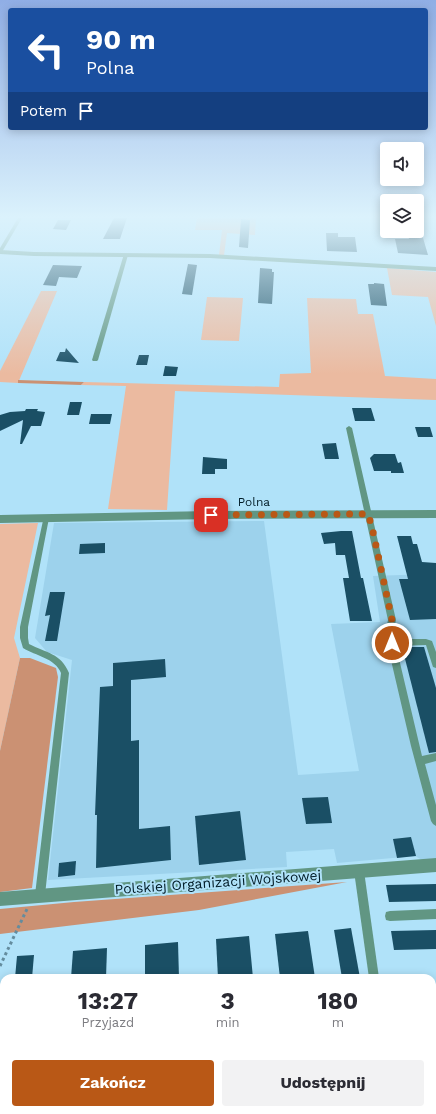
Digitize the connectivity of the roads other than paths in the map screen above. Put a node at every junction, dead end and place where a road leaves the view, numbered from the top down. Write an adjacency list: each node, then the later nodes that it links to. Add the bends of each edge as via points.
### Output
1 (122, 270): 2 (lane)
2 (95, 360)
3 (349, 428): 4 (lane)
4 (368, 514): 5 (street, Polna); 6 (street, Polna); 8 (lane, via 392,620)
5 (436, 514)
6 (46, 518): 7 (street, Polna); 15 (lane, via 24,638 26,646 57,660 65,673)
7 (0, 519)
8 (392, 643): 9 (lane, via 429,643); 11 (lane)
9 (436, 664)
10 (436, 757): 11 (lane)
11 (420, 761): 12 (lane)
12 (436, 821)
13 (436, 865): 14 (street, Polskiej Organizacji Wojskowej)
14 (359, 872): 15 (street, Polskiej Organizacji Wojskowej); 19 (lane)
15 (37, 896): 16 (street, Polskiej Organizacji Wojskowej)
16 (0, 899)
17 (436, 914): 18 (lane)
18 (390, 916)
19 (373, 974)

